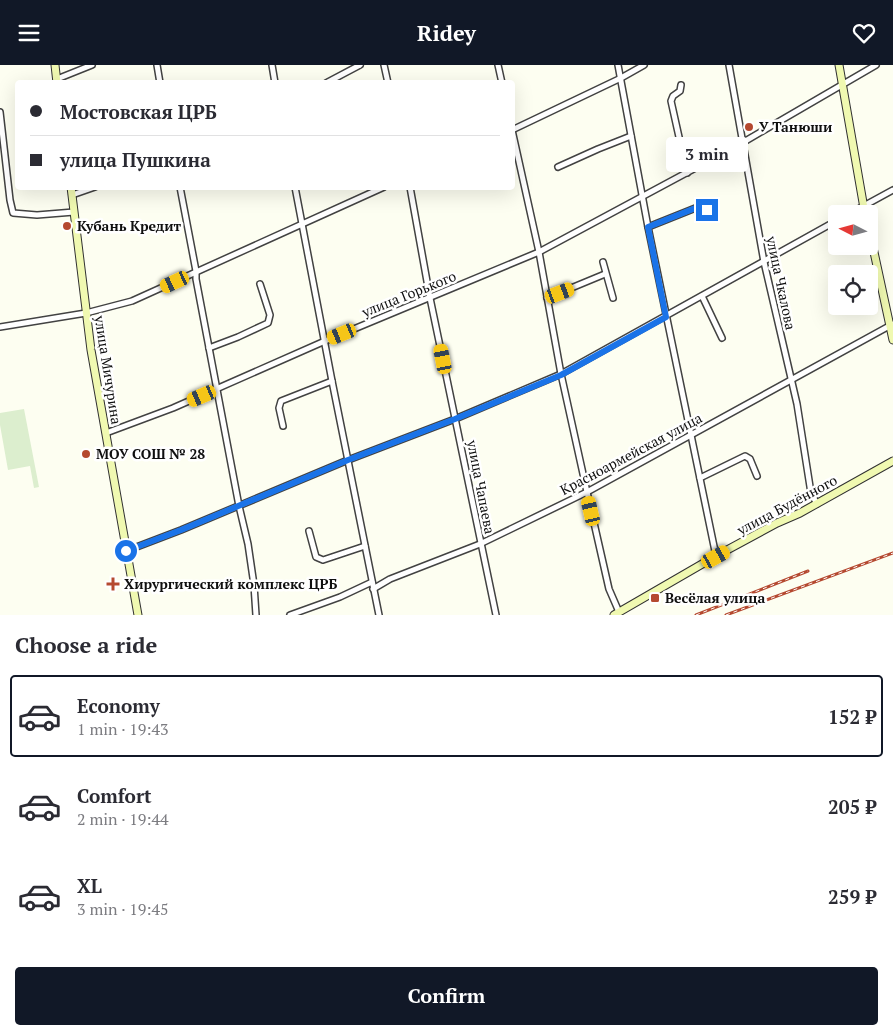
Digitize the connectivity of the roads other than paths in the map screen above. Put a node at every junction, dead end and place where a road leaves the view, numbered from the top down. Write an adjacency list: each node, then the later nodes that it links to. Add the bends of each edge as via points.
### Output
1 (55, 65): 14 (street)
2 (92, 65): 15 (street)
3 (157, 65): 16 (street)
4 (272, 65): 17 (street)
5 (360, 65): 18 (street)
6 (384, 65): 19 (street)
7 (498, 65): 20 (street)
8 (618, 65): 13 (street)
9 (644, 65): 13 (street)
10 (729, 65): 26 (street, улица Чкалова)
11 (839, 65): 22 (street)
12 (876, 65): 22 (street, улица Горького)
13 (621, 78): 24 (street); 25 (street)
14 (57, 80)
15 (59, 80)
16 (160, 80)
17 (274, 80)
18 (332, 80)
19 (387, 80)
20 (501, 80)
21 (681, 85): 29 (street, via 672,101)
22 (843, 85): 26 (street, улица Горького); 37 (street)
23 (0, 112): 39 (street, via 14,213)
24 (515, 129)
25 (631, 136): 28 (street); 36 (street)
26 (742, 143): 29 (street, улица Горького); 47 (street, улица Чкалова)
27 (515, 144): 44 (street)
28 (558, 167)
29 (687, 173): 36 (street, улица Горького)
30 (181, 190): 48 (street)
31 (296, 190): 41 (street)
32 (377, 190): 41 (street)
33 (411, 190): 53 (street, улица Чапаева)
34 (893, 190): 38 (street)
35 (71, 191): 39 (street, улица Мичурина)
36 (642, 197): 43 (street); 44 (street, улица Горького)
37 (864, 205)
38 (866, 205)
39 (74, 212): 55 (street, улица Мичурина)
40 (709, 215): 43 (street, via 705,208 698,207)
41 (302, 225): 48 (street); 61 (street)
42 (828, 226): 47 (street)
43 (648, 227): 56 (street)
44 (539, 252): 53 (street, улица Горького); 54 (street)
45 (875, 255): 57 (street)
46 (603, 262): 49 (street)
47 (764, 262): 51 (street); 64 (street, улица Чкалова)
48 (196, 271): 55 (street, via 132,301); 62 (street)
49 (605, 274): 52 (street); 54 (street)
50 (260, 284): 62 (street, via 270,315 268,323)
51 (702, 296): 56 (street); 59 (street)
52 (613, 297)
53 (430, 298): 61 (street, улица Горького); 67 (street, улица Чапаева)
54 (547, 298): 63 (street)
55 (86, 313): 58 (street); 69 (street, улица Мичурина)
56 (666, 317): 63 (street); 70 (street)
57 (892, 324): 60 (street); 64 (street, Красноармейская улица)
58 (0, 327)
59 (722, 338)
60 (893, 340)
61 (325, 341): 65 (street); 66 (street, улица Горького)
62 (209, 348): 66 (street)
63 (561, 375): 67 (street); 75 (street)
64 (790, 380): 70 (street, Красноармейская улица); 76 (street, улица Чкалова, via 811,493)
65 (332, 381): 68 (street, via 281,401); 71 (street)
66 (216, 390): 69 (street, улица Горького); 77 (street)
67 (455, 419): 71 (street); 79 (street, улица Чапаева)
68 (283, 426)
69 (106, 433): 81 (street, улица Мичурина)
70 (692, 435): 74 (street); 75 (street, Красноармейская улица)
71 (348, 460): 77 (street); 80 (street)
72 (893, 461): 76 (street, улица Будённого)
73 (757, 475): 74 (street, via 750,459 745,456)
74 (700, 478): 82 (street)
75 (587, 492): 79 (street, Красноармейская улица); 85 (street)
76 (817, 504): 82 (street, улица Будённого)
77 (238, 505): 81 (street); 87 (street, via 248,544)
78 (309, 531): 80 (street, via 316,557 323,560)
79 (480, 544): 84 (street, Красноармейская улица, via 390,579); 90 (street, улица Чапаева)
80 (365, 546): 83 (street)
81 (126, 551): 86 (street, улица Мичурина)
82 (716, 557): 85 (street, улица Будённого)
83 (372, 582): 84 (street); 88 (street)
84 (373, 589): 89 (street)
85 (616, 614)
86 (138, 615)
87 (256, 615)
88 (290, 615)
89 (379, 615)
90 (496, 615)

